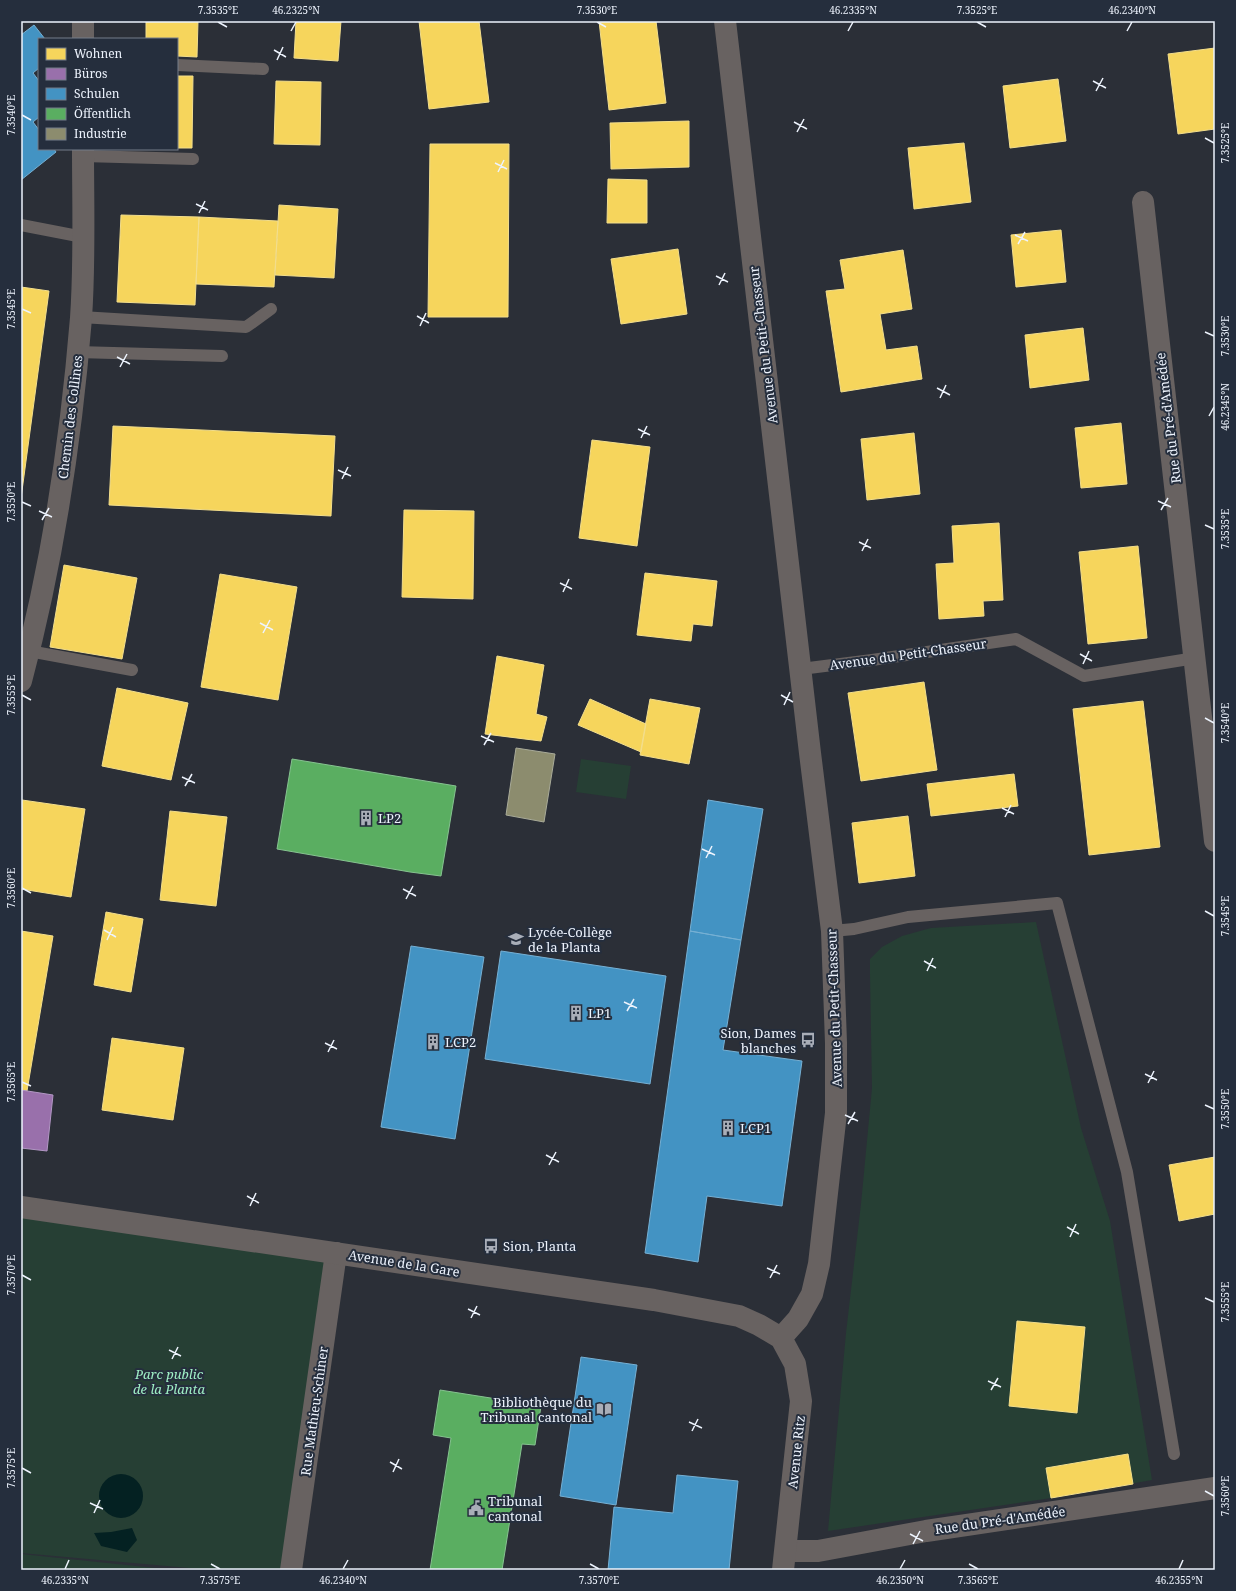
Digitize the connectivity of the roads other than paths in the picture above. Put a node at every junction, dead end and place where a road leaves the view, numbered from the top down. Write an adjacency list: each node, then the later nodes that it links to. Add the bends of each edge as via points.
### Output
1 (83, 21): 3 (street)
2 (725, 21): 17 (street, Avenue du Petit-Chasseur)
3 (83, 38)
4 (178, 66): 5 (lane)
5 (263, 69)
6 (83, 153): 7 (lane); 10 (street, Chemin des Collines)
7 (193, 159)
8 (1143, 202): 16 (street, Rue du Pré-d'Amédée)
9 (21, 225): 10 (lane)
10 (83, 236): 12 (street, Chemin des Collines)
11 (271, 308): 12 (lane, via 246,327)
12 (81, 317): 13 (street, Chemin des Collines)
13 (77, 352): 14 (lane); 15 (street, Chemin des Collines, via 73,407 55,530)
14 (222, 356)
15 (29, 651): 18 (lane); 19 (street, Chemin des Collines)
16 (1195, 658): 17 (lane, Avenue du Petit-Chasseur, via 1084,676 1016,640); 20 (street, Rue du Pré-d'Amédée)
17 (801, 669): 21 (street, Avenue du Petit-Chasseur)
18 (132, 670)
19 (21, 681)
20 (1215, 841)
21 (832, 931): 24 (street, Avenue du Petit-Chasseur, via 836,1113 819,1264 812,1294 798,1319); 25 (lane, via 854,929 908,917 1057,904 1127,1172)
22 (23, 1208): 23 (street, Avenue de la Gare)
23 (336, 1253): 24 (street, Avenue de la Gare, via 654,1300 740,1316); 28 (street, Rue Mathieu-Schiner)
24 (781, 1338): 27 (street, Avenue Ritz, via 795,1364 802,1401)
25 (1174, 1454)
26 (1215, 1488): 27 (street, Rue du Pré-d'Amédée, via 926,1531 818,1551)
27 (785, 1560)
28 (291, 1570)

